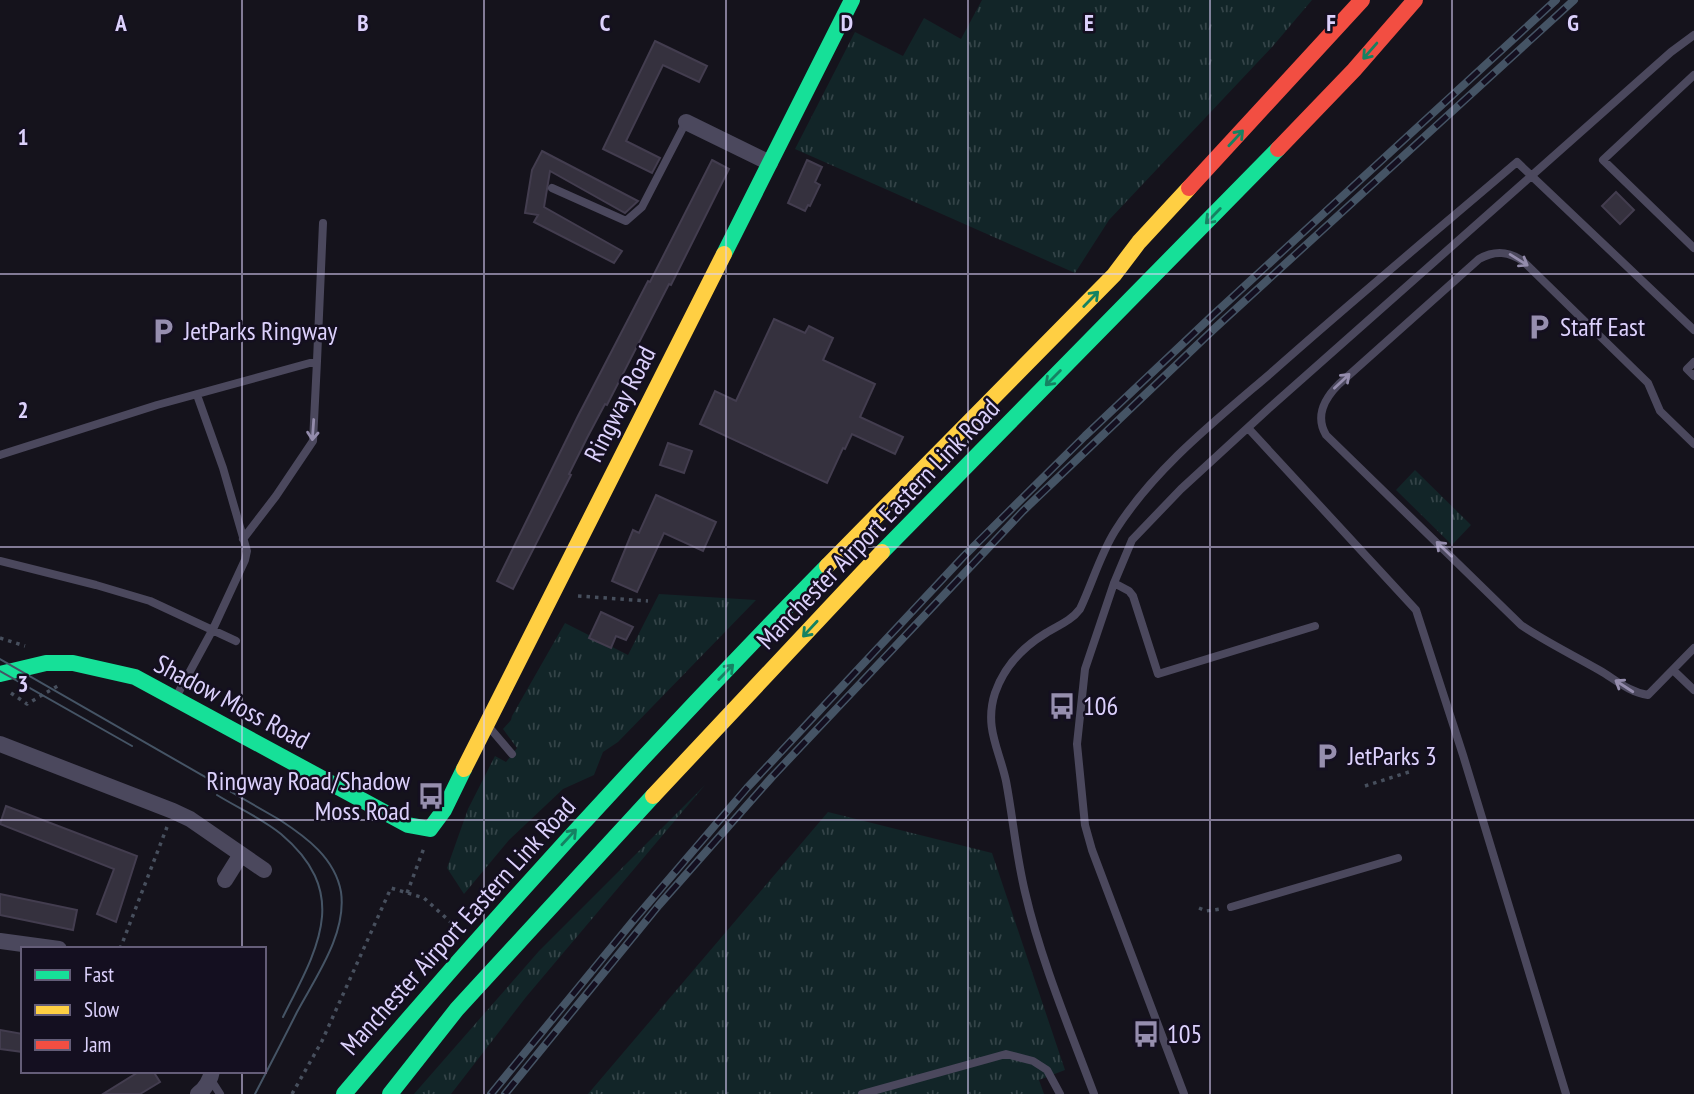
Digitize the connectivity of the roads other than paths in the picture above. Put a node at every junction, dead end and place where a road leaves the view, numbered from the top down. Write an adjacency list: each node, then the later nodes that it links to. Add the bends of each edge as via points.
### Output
1 (852, 0): 7 (main road, Ringway Road)
2 (1362, 0): 44 (main road, Manchester Airport Eastern Link Road, one-way to 2, via 473,941 613,789 1114,275 1139,242)
3 (1415, 0): 45 (main road, Manchester Airport Eastern Link Road, one-way to 45, via 1174,257 853,582 457,1009)
4 (1694, 35): 8 (lane)
5 (1694, 75): 11 (lane, via 1603,160)
6 (686, 122): 7 (street); 9 (lane, via 642,207 626,221)
7 (770, 163): 31 (main road, Ringway Road)
8 (1532, 177): 12 (lane); 17 (lane); 48 (lane, via 1517,162 1188,446 1157,477 1114,533 1080,609 1021,650 996,693 991,734 1005,780 1025,892 1045,964)
9 (552, 188)
10 (323, 223): 13 (lane)
11 (1694, 248)
12 (1694, 330)
13 (317, 361): 16 (lane); 20 (lane, one-way to 20, via 313,441)
14 (1694, 362): 15 (lane, via 1687,369)
15 (1694, 376)
16 (197, 395): 19 (lane); 20 (lane)
17 (1248, 428): 22 (lane, via 1132,540); 50 (lane, via 1416,610)
18 (1694, 444): 27 (lane, one-way to 18, via 1648,695 1635,693 1521,625 1326,435 1320,425 1321,411 1339,384 1479,259 1503,252 1524,262 1648,383 1660,411)
19 (0, 455)
20 (243, 539): 24 (lane, via 245,560)
21 (0, 561): 24 (lane, via 150,601)
22 (1114, 583): 23 (lane, via 1133,596 1158,674); 49 (lane, via 1085,669 1077,744 1085,825)
23 (1315, 626)
24 (213, 629): 25 (lane); 30 (lane)
25 (236, 641)
26 (1694, 648): 27 (lane)
27 (1673, 670): 29 (lane)
28 (2, 681): 30 (main road, Shadow Moss Road, via 46,663 73,663 135,677)
29 (1694, 690)
30 (174, 699): 34 (main road, Shadow Moss Road, via 408,825)
31 (487, 725): 33 (lane); 34 (main road, Ringway Road)
32 (0, 744): 35 (street, via 173,811)
33 (512, 754)
34 (430, 829)
35 (240, 856): 37 (street); 38 (street)
36 (1398, 858): 39 (lane)
37 (264, 870)
38 (225, 880)
39 (1231, 907)
40 (0, 941): 41 (street)
41 (44, 947)
42 (214, 1082): 43 (street)
43 (198, 1094)
44 (344, 1094)
45 (390, 1094)
46 (862, 1094): 47 (lane, via 1006,1054 1047,1070)
47 (1060, 1094)
48 (1094, 1094)
49 (1184, 1094)
50 (1566, 1094)

